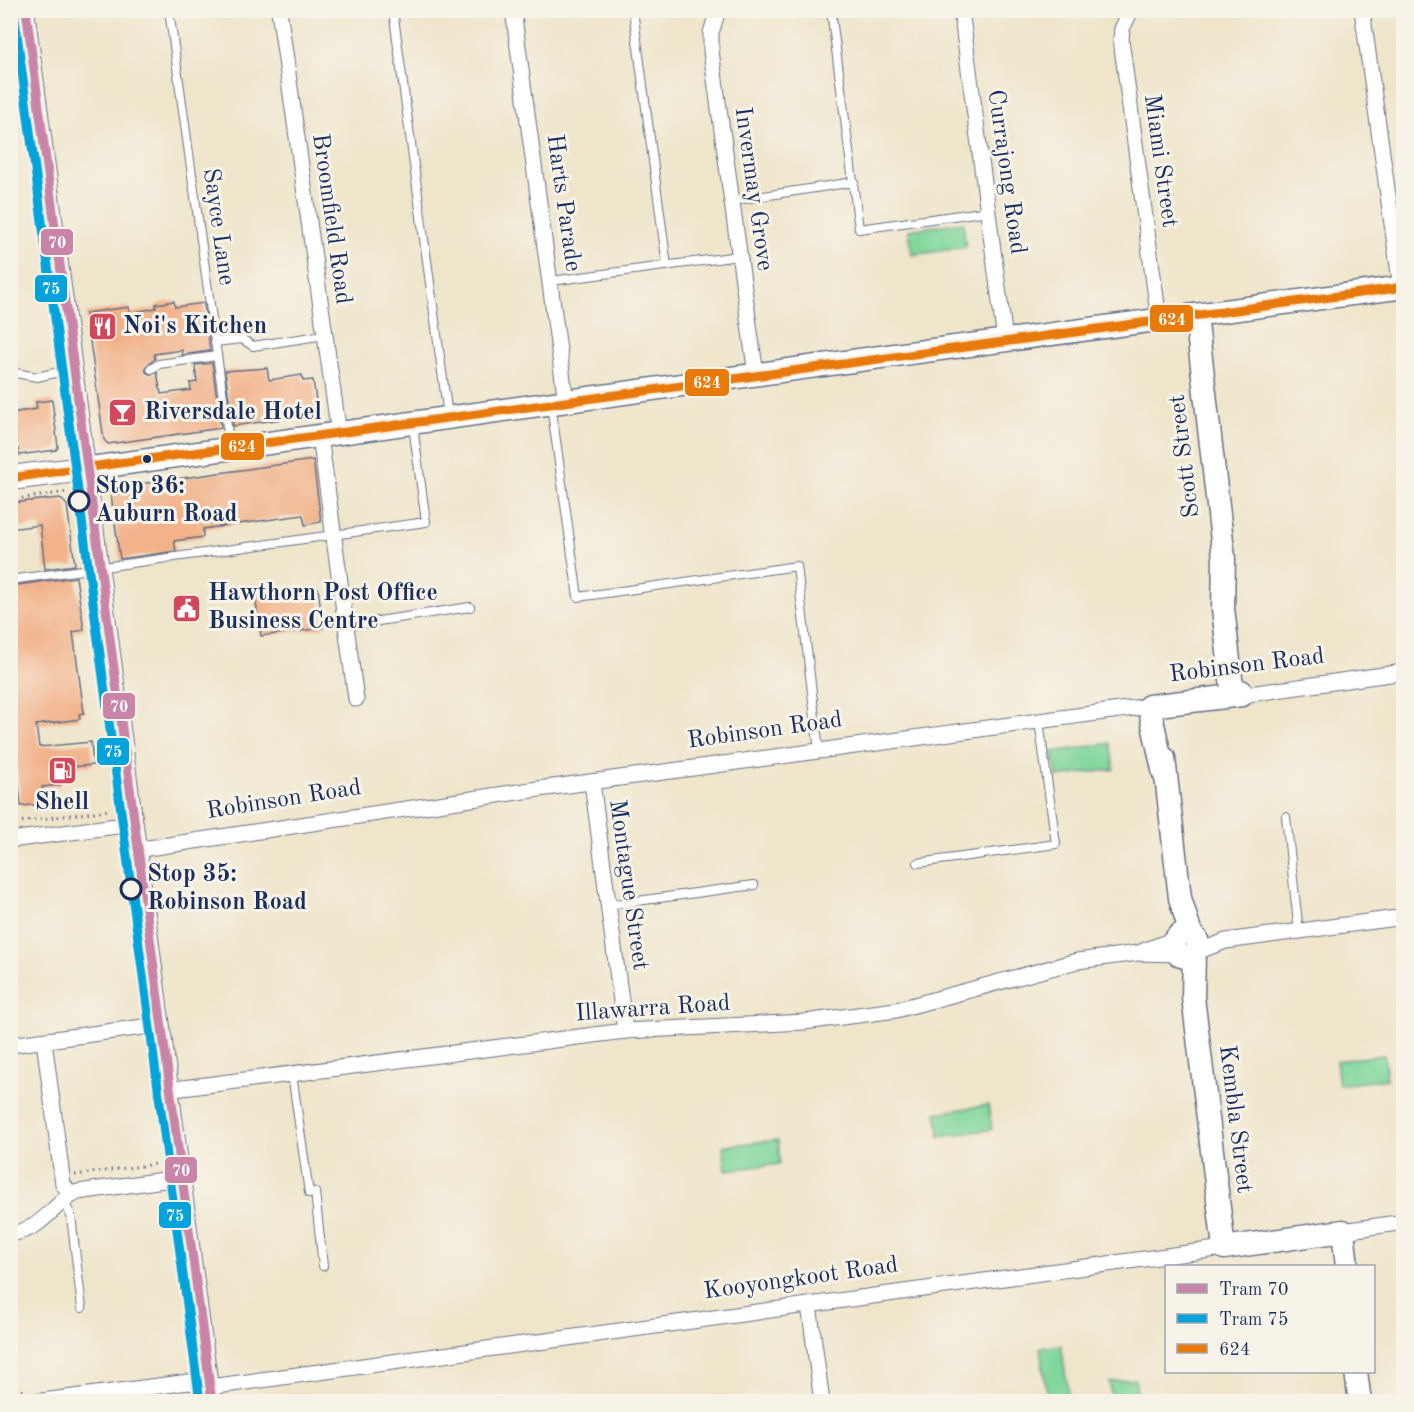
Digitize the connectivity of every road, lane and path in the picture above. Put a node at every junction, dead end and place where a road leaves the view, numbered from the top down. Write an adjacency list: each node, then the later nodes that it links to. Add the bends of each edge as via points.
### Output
1 (22, 10): 25 (main road)
2 (169, 10): 23 (lane, Sayce Lane)
3 (279, 10): 21 (street, Broomfield Road)
4 (393, 10): 30 (lane)
5 (513, 10): 17 (street, Harts Parade)
6 (633, 10): 16 (lane)
7 (718, 10): 13 (street, Invermay Grove, via 711,33 711,51)
8 (831, 10): 12 (lane)
9 (961, 10): 14 (street, Currajong Road)
10 (1131, 10): 20 (street, Miami Street, via 1121,40)
11 (1362, 10): 18 (street)
12 (854, 182): 13 (lane); 14 (lane, via 859,229)
13 (731, 201): 15 (street, Invermay Grove)
14 (988, 211): 22 (street, Currajong Road)
15 (739, 256): 16 (lane); 28 (street, Invermay Grove)
16 (667, 266): 17 (lane)
17 (551, 281): 29 (street, Harts Parade)
18 (1402, 288): 19 (main road)
19 (1196, 315): 20 (main road); 44 (main road, Scott Street)
20 (1159, 320): 22 (main road)
21 (325, 335): 23 (lane, via 253,346 242,339); 32 (street, Broomfield Road)
22 (1005, 340): 28 (main road)
23 (214, 342): 24 (lane, Sayce Lane)
24 (216, 356): 26 (lane, via 159,364); 33 (lane, Sayce Lane)
25 (70, 369): 27 (lane, via 37,377); 34 (main road)
26 (151, 369)
27 (10, 372)
28 (756, 375): 29 (main road)
29 (559, 403): 30 (main road); 48 (lane, via 578,597 796,566)
30 (448, 418): 31 (main road)
31 (412, 423): 32 (main road); 38 (lane, via 426,522)
32 (329, 435): 33 (main road); 38 (street, Broomfield Road)
33 (230, 449): 34 (main road)
34 (84, 469): 35 (main road); 39 (main road)
35 (10, 478)
36 (68, 492): 37 (path)
37 (10, 500)
38 (334, 535): 39 (lane); 42 (street, Broomfield Road)
39 (97, 567): 40 (lane); 53 (main road)
40 (10, 580)
41 (470, 607): 42 (lane)
42 (346, 626): 45 (street, Broomfield Road)
43 (1404, 672): 44 (street, Robinson Road)
44 (1238, 696): 46 (main road, Robinson Road)
45 (356, 699)
46 (1156, 705): 47 (street, Robinson Road); 61 (main road, Kembla Street)
47 (1040, 721): 48 (street, Robinson Road); 56 (lane, via 1056,844)
48 (819, 751): 49 (street, Robinson Road)
49 (592, 782): 55 (street, Robinson Road); 58 (street, Montague Street)
50 (110, 810): 52 (path)
51 (1286, 817): 60 (lane)
52 (10, 823)
53 (132, 824): 54 (street); 55 (main road)
54 (10, 840)
55 (135, 850): 62 (main road)
56 (918, 863)
57 (754, 885): 58 (lane)
58 (608, 905): 63 (street, Montague Street)
59 (1404, 917): 60 (street, Illawarra Road)
60 (1299, 932): 61 (street, Illawarra Road)
61 (1186, 945): 63 (street, Illawarra Road, via 1077,960 896,1010 804,1022); 73 (main road, Kembla Street)
62 (158, 1025): 64 (street); 67 (main road)
63 (625, 1031): 66 (street, Illawarra Road)
64 (44, 1041): 65 (street); 69 (street)
65 (10, 1045)
66 (292, 1074): 67 (street, Illawarra Road); 76 (lane, via 309,1193 315,1192)
67 (167, 1090): 68 (main road)
68 (178, 1178): 69 (street, via 85,1190); 80 (main road)
69 (67, 1198): 72 (street, via 37,1226); 78 (lane)
70 (1404, 1222): 71 (street, Kooyongkoot Road)
71 (1337, 1231): 73 (main road, Kooyongkoot Road); 74 (main road); 75 (main road)
72 (10, 1234)
73 (1224, 1248): 77 (street, Kooyongkoot Road)
74 (1337, 1265)
75 (1347, 1265)
76 (324, 1266)
77 (809, 1305): 80 (street, Kooyongkoot Road); 82 (street)
78 (82, 1308)
79 (1356, 1373): 83 (main road)
80 (207, 1394): 81 (street, Kooyongkoot Road, via 189,1382)
81 (35, 1401)
82 (822, 1401)
83 (1360, 1401)

